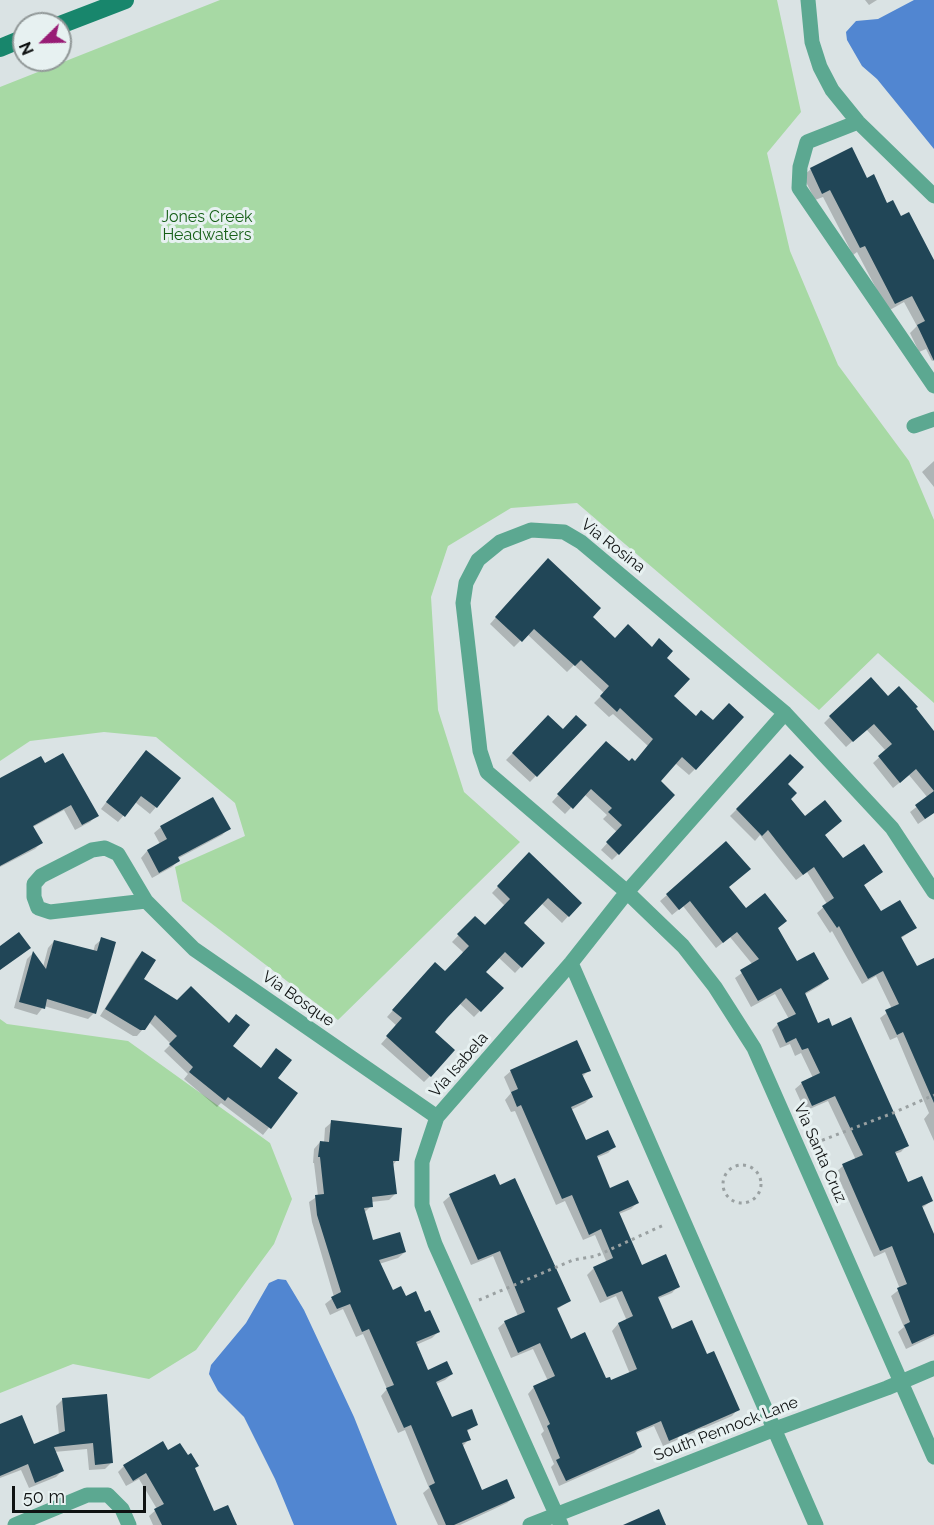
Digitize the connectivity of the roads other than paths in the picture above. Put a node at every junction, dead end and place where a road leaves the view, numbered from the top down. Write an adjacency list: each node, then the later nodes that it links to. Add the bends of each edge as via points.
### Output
1 (125, 0): 3 (main road)
2 (808, 0): 4 (street, via 812,42 820,67 832,90)
3 (72, 20)
4 (858, 122): 5 (street); 6 (street, via 807,142 799,188)
5 (934, 196)
6 (934, 386)
7 (934, 419): 8 (street)
8 (914, 426)
9 (785, 713): 10 (street, Via Isabela); 10 (street, Via Rosina, via 581,542 564,532 531,530 500,542 478,560 466,583 463,603 480,752 488,772); 11 (street, Via Rosina, via 892,828)
10 (627, 892): 13 (street, Via Isabela); 16 (street, Via Santa Cruz, via 683,946 754,1048)
11 (934, 892)
12 (146, 901): 12 (street, Via Bosque, via 118,854 105,848 82,855 41,876 34,884 38,908 50,912); 14 (street, Via Bosque, via 194,950)
13 (571, 963): 14 (street, Via Isabela); 17 (street)
14 (437, 1117): 19 (street, Via Isabela, via 422,1162 422,1205 435,1244)
15 (934, 1368): 16 (street, South Pennock Lane)
16 (900, 1381): 17 (street, South Pennock Lane); 18 (street, Via Santa Cruz)
17 (775, 1429): 19 (street, South Pennock Lane); 23 (street)
18 (934, 1457)
19 (558, 1520): 22 (street, South Pennock Lane)
20 (15, 1525): 21 (street, via 87,1495 108,1495 122,1509)
21 (129, 1525)
22 (530, 1525)
23 (816, 1525)

